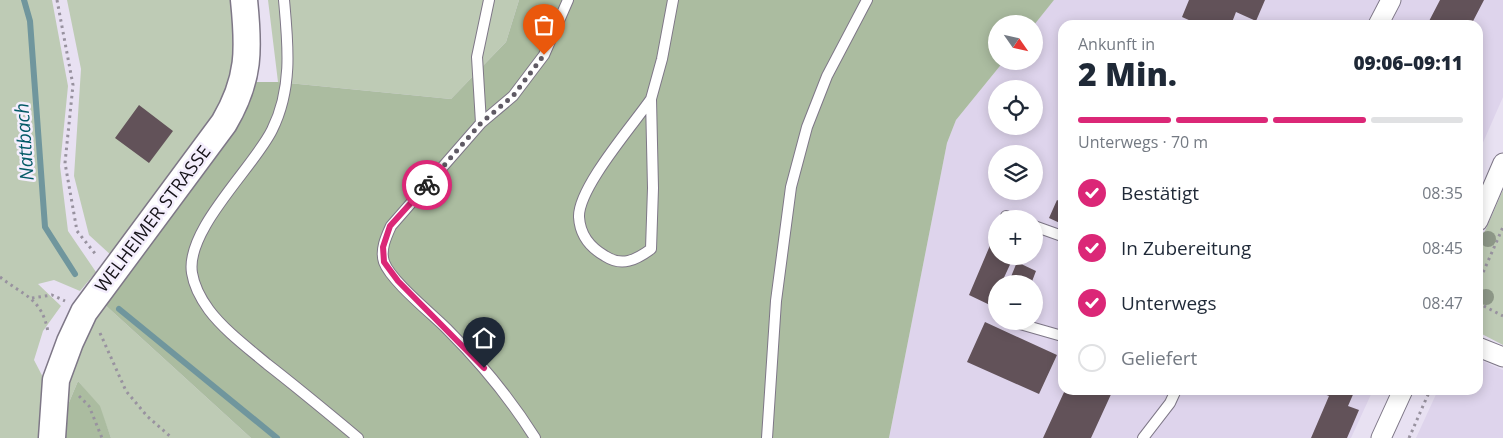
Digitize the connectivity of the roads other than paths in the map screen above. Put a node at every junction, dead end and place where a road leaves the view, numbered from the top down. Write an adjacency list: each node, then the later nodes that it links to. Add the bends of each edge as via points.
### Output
1 (244, 0): 21 (street, WELHEIMER STRASSE, via 246,70 236,104 87,308 56,380)
2 (284, 0): 22 (lane, via 289,63 272,130 216,209 195,247 191,271 197,291 210,311 249,348)
3 (489, 0): 10 (lane, via 477,56)
4 (568, 0): 10 (lane, via 544,55 513,96)
5 (673, 0): 9 (lane)
6 (867, 0): 24 (lane, via 827,76 807,127 791,187 776,301)
7 (1391, 0): 8 (street)
8 (1381, 20)
9 (651, 100): 9 (lane, via 602,166 585,195 579,216 585,239 612,261 628,262 651,249)
10 (481, 123): 23 (lane, via 390,226 383,247 384,262 398,281 484,368)
11 (1503, 163): 12 (street)
12 (1483, 209)
13 (1043, 229): 14 (lane)
14 (1058, 235)
15 (1041, 330): 16 (lane)
16 (1058, 335)
17 (1483, 348): 18 (street)
18 (1503, 358)
19 (1174, 395): 25 (lane)
20 (1400, 395): 26 (street)
21 (52, 438)
22 (358, 438)
23 (535, 438)
24 (768, 438)
25 (1143, 438)
26 (1381, 438)

